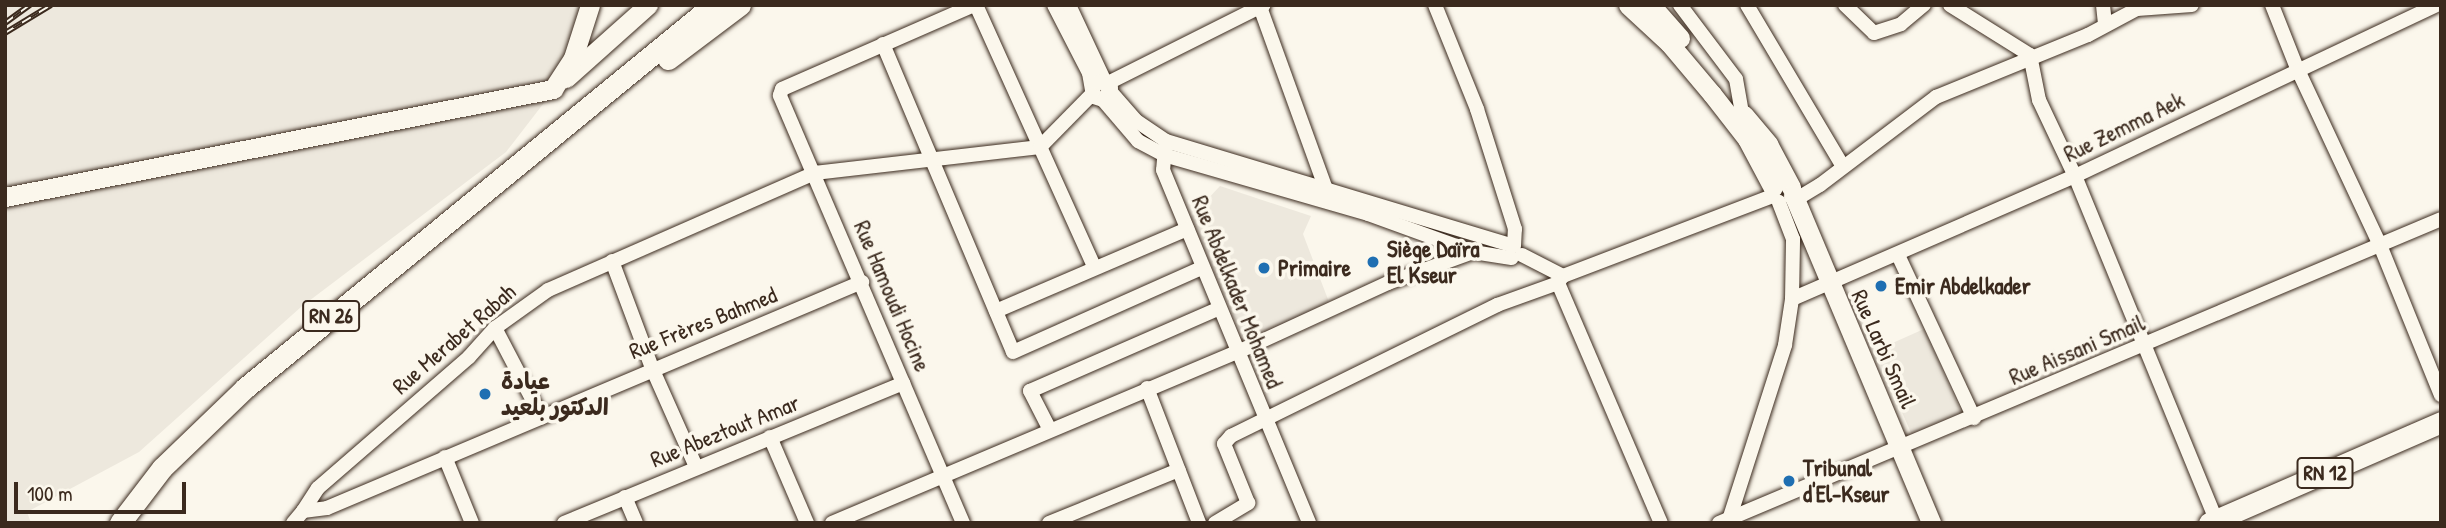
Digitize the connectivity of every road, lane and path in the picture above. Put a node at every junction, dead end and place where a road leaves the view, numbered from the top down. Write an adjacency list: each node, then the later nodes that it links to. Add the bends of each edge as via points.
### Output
1 (590, 5): 26 (main road, via 573,58)
2 (648, 5): 26 (main road)
3 (713, 5): 29 (main road, RN 26)
4 (740, 5): 29 (main road, RN 26)
5 (975, 5): 23 (street); 30 (street)
6 (1054, 5): 27 (street)
7 (1069, 5): 27 (street)
8 (1435, 5): 43 (street, via 1481,122 1515,229)
9 (1628, 5): 37 (main road, via 1670,43)
10 (1651, 5): 28 (main road)
11 (1680, 5): 28 (street, via 1736,79)
12 (1747, 5): 33 (street)
13 (1845, 5): 14 (street, via 1874,33 1901,24)
14 (1924, 5)
15 (1950, 5): 24 (street)
16 (2103, 5): 22 (street)
17 (2151, 5): 18 (street); 22 (street)
18 (2192, 5)
19 (2272, 5): 25 (street)
20 (2436, 5): 25 (street, Rue Zemma Aek)
21 (1262, 6): 27 (street); 36 (street)
22 (2105, 25): 24 (street)
23 (883, 44): 32 (street); 34 (street, Rue Hamoudi Hocine, via 782,89 780,95)
24 (2030, 55): 33 (street, via 1937,97); 35 (street, via 2039,100)
25 (2297, 68): 35 (street, Rue Zemma Aek); 41 (street)
26 (559, 83): 38 (main road, via 536,93)
27 (1102, 90): 30 (street); 31 (street, via 1127,131)
28 (1742, 113): 37 (main road, via 1768,144)
29 (562, 131): 76 (main road, RN 26, via 245,388 162,468)
30 (1040, 147): 32 (street, Rue Merabet Rabah); 46 (street)
31 (1165, 148): 36 (street); 40 (street, Rue Abdelkader Mohamed, via 1163,170); 42 (street)
32 (932, 159): 34 (street, Rue Merabet Rabah); 53 (street)
33 (1843, 167): 37 (street)
34 (815, 173): 45 (street, Rue Merabet Rabah); 49 (street, Rue Hamoudi Hocine)
35 (2075, 176): 44 (street, Rue Zemma Aek); 55 (street)
36 (1326, 189): 43 (street)
37 (1785, 195): 48 (street); 50 (main road, Rue Larbi Smail); 51 (street, via 1793,239)
38 (5, 197)
39 (2441, 219): 41 (street, Rue Aissani Smail)
40 (1186, 229): 46 (street); 47 (street, Rue Abdelkader Mohamed)
41 (2380, 245): 55 (street, Rue Aissani Smail); 60 (street)
42 (1473, 252): 43 (street); 56 (street)
43 (1516, 253): 48 (street)
44 (1898, 255): 50 (street, Rue Zemma Aek); 63 (street)
45 (612, 261): 54 (street, Rue Merabet Rabah, via 548,290); 57 (street)
46 (1094, 266): 53 (street)
47 (1202, 268): 52 (street, Rue Abdelkader Mohamed); 53 (street, via 1013,352)
48 (1561, 279): 62 (street, via 1497,305); 88 (street)
49 (862, 282): 57 (street, Rue Frères Bahmed); 58 (street, Rue Hamoudi Hocine)
50 (1829, 286): 51 (street, Rue Zemma Aek); 67 (main road, Rue Larbi Smail)
51 (1792, 299): 74 (street, via 1784,345)
52 (1218, 309): 56 (street, Rue Abdelkader Mohamed); 65 (street, via 1030,391)
53 (996, 311)
54 (495, 328): 61 (street); 73 (street, Rue Merabet Rabah, via 469,357 318,488)
55 (2144, 346): 63 (street, Rue Aissani Smail); 75 (street)
56 (1237, 348): 59 (street); 62 (street, Rue Abdelkader Mohamed)
57 (652, 368): 61 (street, Rue Frères Bahmed); 69 (street)
58 (904, 383): 66 (street, Rue Abeztout Amar); 71 (street, Rue Hamoudi Hocine)
59 (1147, 388): 65 (street); 70 (street)
60 (2441, 395)
61 (541, 416): 68 (street, Rue Frères Bahmed)
62 (1265, 418): 86 (street, via 1224,444 1248,503); 87 (street, Rue Abdelkader Mohamed)
63 (1973, 418): 67 (street, Rue Aissani Smail)
64 (2441, 422): 75 (main road, RN 12)
65 (1050, 430): 71 (street)
66 (770, 437): 69 (street, Rue Abeztout Amar); 81 (street)
67 (1901, 450): 74 (street, Rue Aissani Smail); 89 (main road, Rue Larbi Smail)
68 (445, 457): 73 (street, Rue Frères Bahmed, via 327,508); 78 (street)
69 (696, 467): 72 (street, Rue Abeztout Amar)
70 (1179, 470): 84 (street); 85 (street)
71 (943, 476): 82 (street); 83 (street, Rue Hamoudi Hocine)
72 (625, 497): 79 (street, Rue Abeztout Amar); 80 (street)
73 (303, 510): 77 (street)
74 (1725, 521)
75 (2214, 522)
76 (120, 523)
77 (293, 523)
78 (472, 523)
79 (564, 523)
80 (636, 523)
81 (807, 523)
82 (832, 523)
83 (964, 523)
84 (1049, 523)
85 (1199, 523)
86 (1214, 523)
87 (1309, 523)
88 (1661, 523)
89 (1931, 523)

